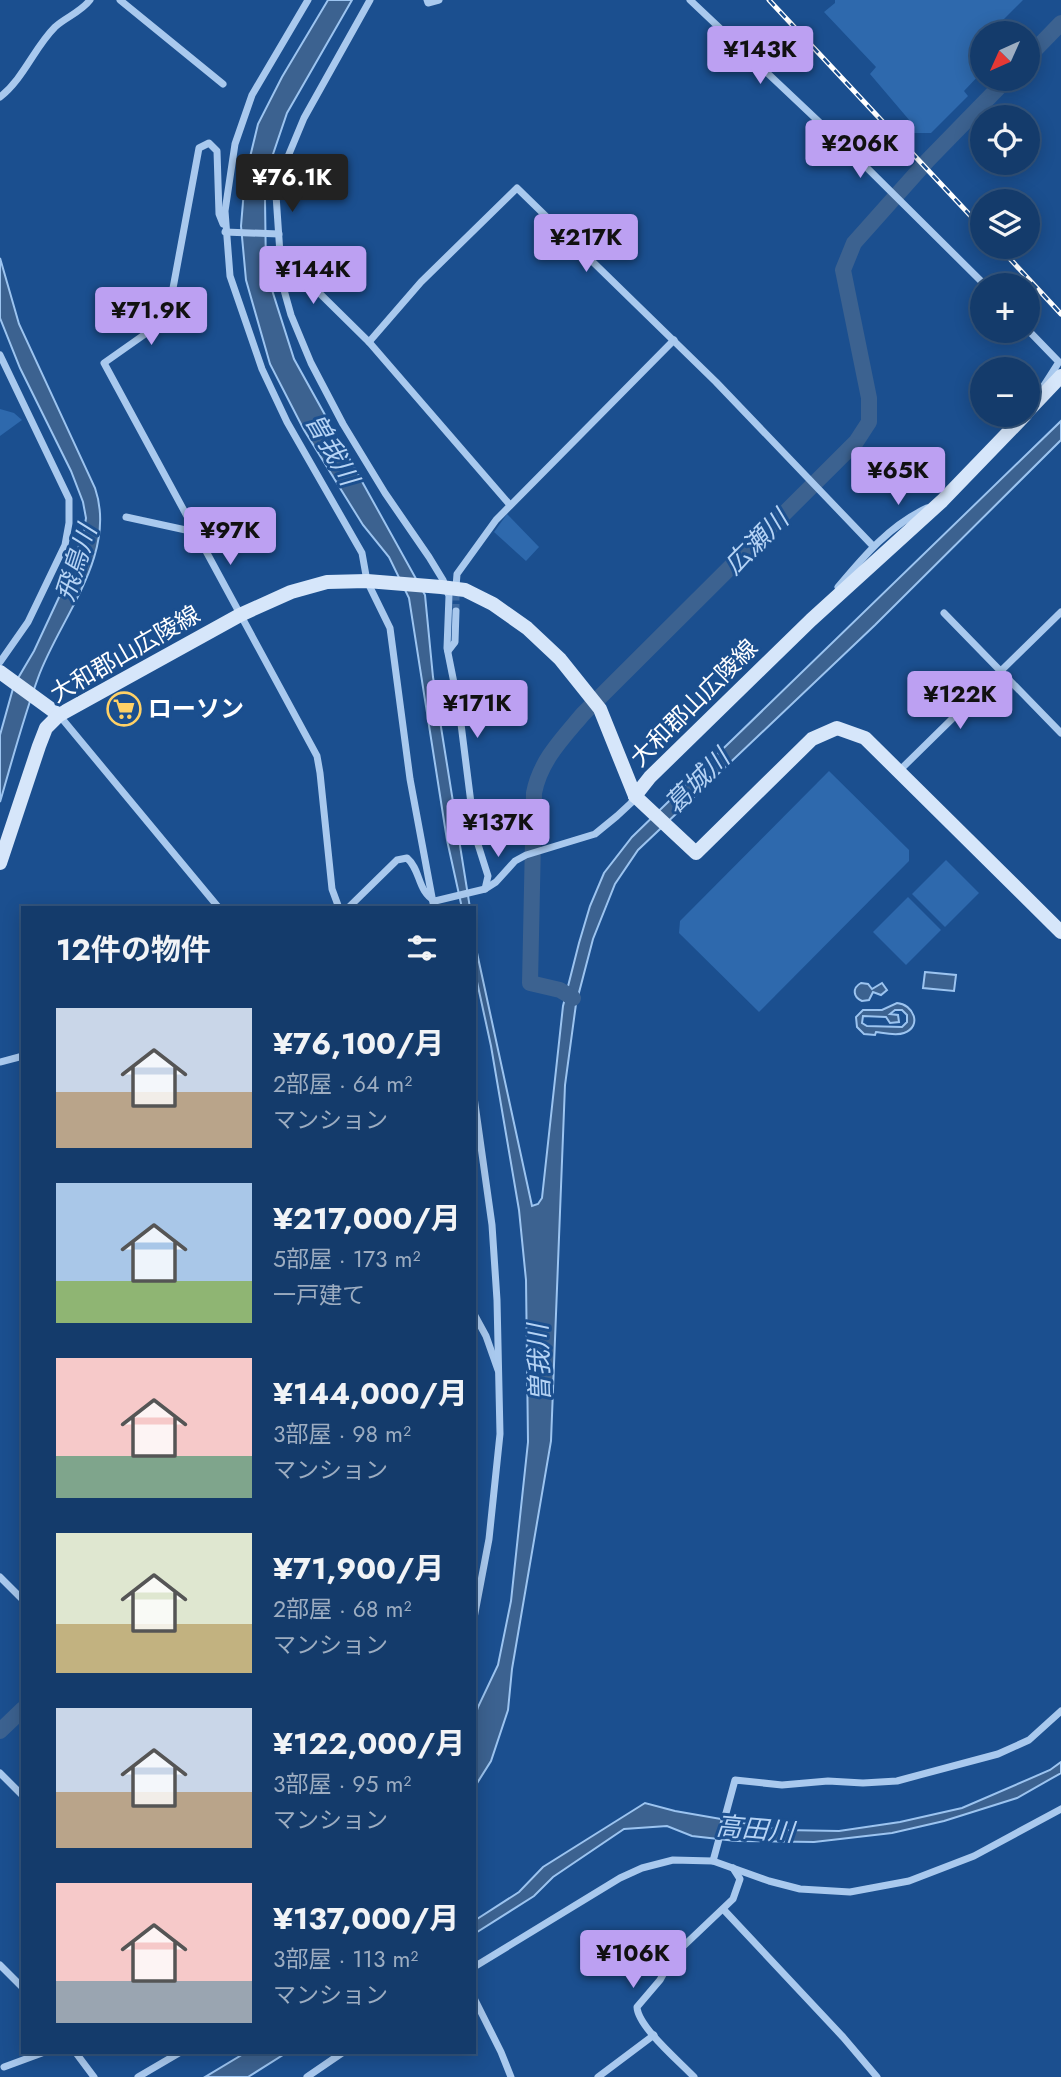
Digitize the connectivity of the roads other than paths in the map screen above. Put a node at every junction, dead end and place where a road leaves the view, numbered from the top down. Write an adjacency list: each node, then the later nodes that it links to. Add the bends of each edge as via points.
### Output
1 (90, 0): 9 (street, via 55,27)
2 (120, 0): 8 (street)
3 (308, 0): 10 (street, via 252,95 235,144 225,211)
4 (370, 0): 11 (street, via 304,118 279,178)
5 (427, 0): 6 (street)
6 (439, 0)
7 (690, 0): 13 (street)
8 (223, 84)
9 (0, 97)
10 (229, 232): 11 (street); 25 (street, via 219,214 217,151 206,143 199,148 171,299 148,332 104,363); 27 (street, via 230,276 262,369 362,553)
11 (276, 234): 12 (street)
12 (279, 248): 15 (street); 28 (street, via 282,283 310,363 385,493)
13 (973, 273)
14 (674, 340): 15 (street, via 517,188 421,282); 23 (street); 26 (street)
15 (369, 342): 23 (street)
16 (1040, 342): 19 (street, via 1059,362)
17 (0, 355): 35 (street, via 69,499 65,545 28,622)
18 (1061, 376): 20 (main road, 大和郡山広陵線)
19 (1040, 392)
20 (1040, 399)
21 (1013, 427): 22 (main road, 大和郡山広陵線)
22 (942, 501): 26 (street, via 909,516); 33 (main road, 大和郡山広陵線)
23 (510, 505): 28 (street)
24 (126, 517): 25 (street)
25 (195, 532): 32 (street)
26 (873, 546): 33 (street)
27 (372, 581): 28 (main road, 大和郡山広陵線); 32 (main road, 大和郡山広陵線, via 327,582 290,592); 44 (street, via 390,628 410,779)
28 (448, 587): 34 (street); 41 (main road, 大和郡山広陵線, via 493,604 560,659 600,709)
29 (456, 611): 34 (street, via 455,642)
30 (1061, 612): 36 (street)
31 (944, 613): 36 (street)
32 (240, 615): 38 (main road, 大和郡山広陵線); 46 (street, via 317,756 332,889)
33 (811, 620): 41 (main road, 大和郡山広陵線, via 649,777)
34 (448, 651): 43 (street, via 475,835 488,876)
35 (0, 662)
36 (1000, 671): 39 (street); 40 (street)
37 (5, 676): 38 (main road)
38 (59, 715): 42 (main road, 大和郡山広陵線, via 38,746); 45 (street)
39 (1061, 733)
40 (899, 771): 41 (main road, via 865,738 837,728 812,739 696,852); 48 (main road)
41 (638, 799): 43 (street, via 595,834 515,861)
42 (0, 863)
43 (485, 889): 44 (street)
44 (433, 903): 47 (street, via 407,858 391,863)
45 (217, 906)
46 (338, 906)
47 (350, 906)
48 (1061, 932)
49 (21, 1057): 50 (street)
50 (0, 1062)
51 (476, 1111): 53 (street, via 492,1224)
52 (476, 1318): 53 (street)
53 (499, 1371): 56 (street, via 496,1484)
54 (0, 1577): 55 (street)
55 (21, 1598)
56 (476, 1606)
57 (1061, 1711): 61 (street, via 1029,1740 998,1754 897,1781 782,1785 735,1780)
58 (0, 1773): 59 (street)
59 (21, 1794)
60 (1061, 1809): 62 (street, via 974,1856 909,1881 850,1892 800,1889)
61 (713, 1859): 62 (street); 65 (street, via 673,1860 642,1868)
62 (732, 1867): 63 (street, via 740,1879)
63 (724, 1910): 68 (street, via 673,1956 637,2007); 80 (street)
64 (0, 1965): 66 (street)
65 (476, 1966)
66 (21, 1986)
67 (476, 2002): 77 (street)
68 (654, 2035): 78 (street); 79 (street)
69 (39, 2054): 73 (street)
70 (77, 2054): 74 (street)
71 (177, 2054): 75 (street)
72 (341, 2054): 76 (street)
73 (4, 2067)
74 (94, 2077)
75 (138, 2077)
76 (307, 2077)
77 (511, 2077)
78 (598, 2077)
79 (694, 2077)
80 (877, 2077)

